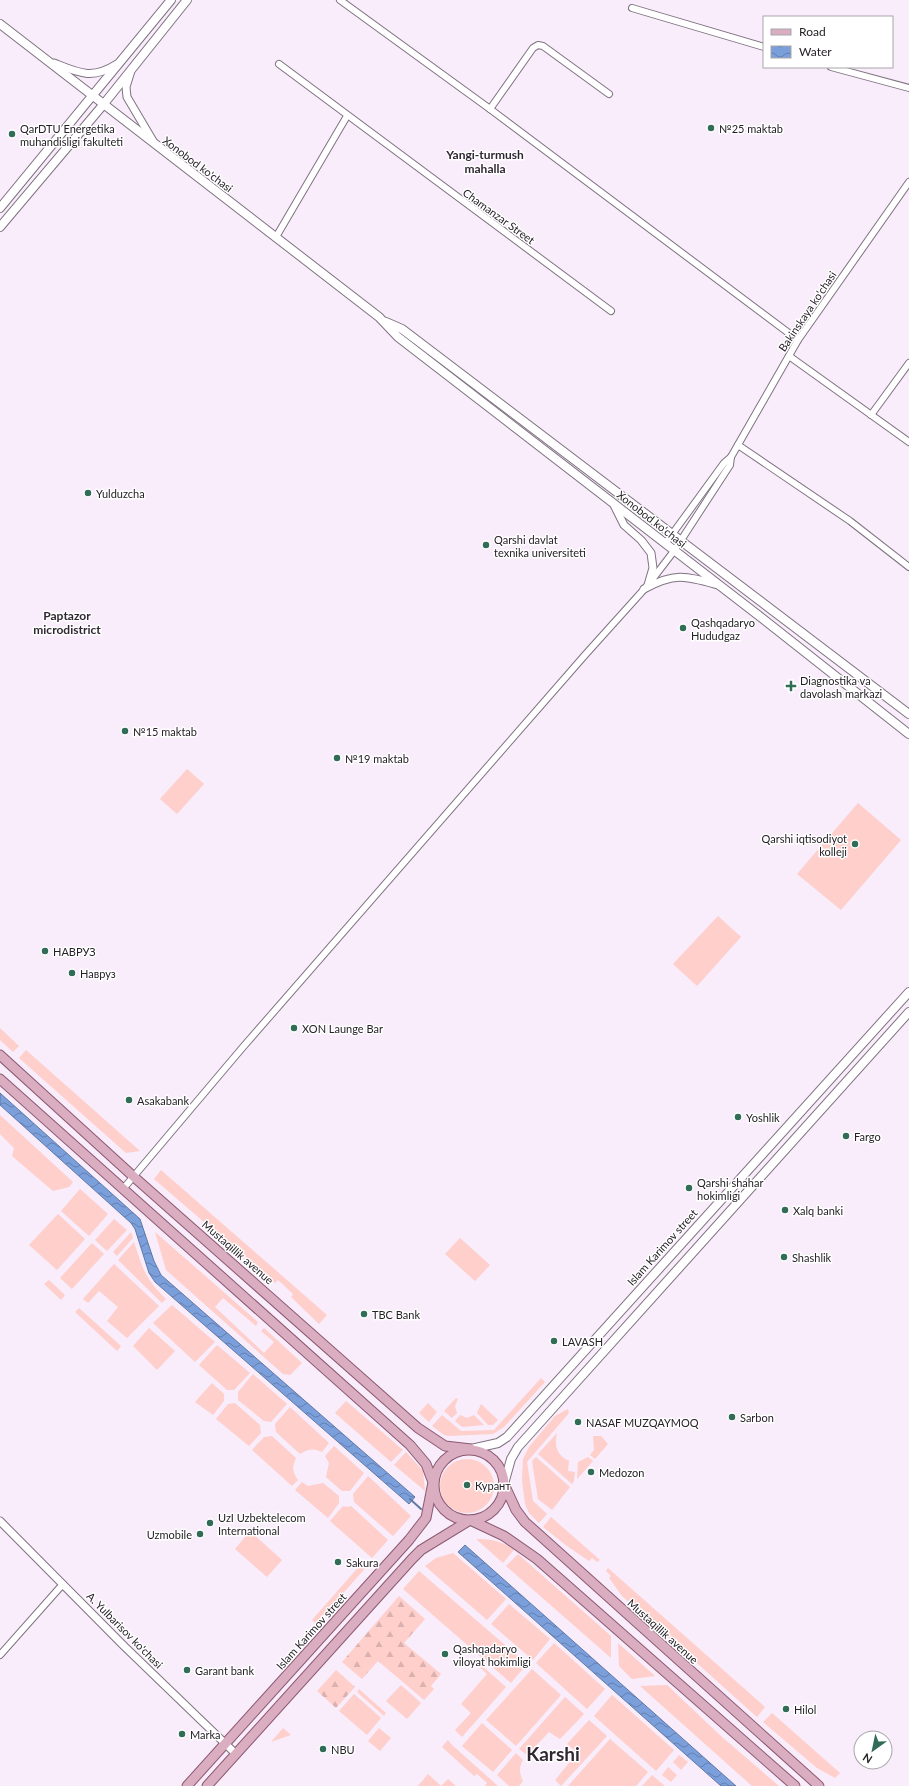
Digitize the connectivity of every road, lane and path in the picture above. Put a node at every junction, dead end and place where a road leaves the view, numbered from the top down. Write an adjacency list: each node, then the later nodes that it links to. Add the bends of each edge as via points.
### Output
1 (171, 0): 8 (main road)
2 (187, 0): 11 (main road)
3 (340, 0): 16 (street)
4 (632, 8): 6 (street)
5 (0, 24): 7 (main road, Xonobod ko'chasi)
6 (763, 47)
7 (46, 60): 8 (street, via 76,72 92,75 106,71); 14 (main road, Xonobod ko'chasi)
8 (122, 61): 14 (main road)
9 (279, 64): 17 (street, Chamanzar Street)
10 (835, 68): 12 (street)
11 (132, 69): 15 (main road); 18 (street, via 126,87 127,98)
12 (909, 88)
13 (609, 94): 16 (street, via 543,46 538,45 533,48)
14 (93, 97): 15 (main road, Xonobod ko'chasi); 20 (main road)
15 (104, 105): 18 (main road, Xonobod ko'chasi); 21 (main road)
16 (490, 109): 25 (street)
17 (347, 116): 22 (street); 23 (street, Chamanzar Street)
18 (156, 146): 22 (main road, Xonobod ko'chasi)
19 (909, 182): 25 (street, Bakinskaya ko'chasi)
20 (0, 208)
21 (0, 228)
22 (276, 237): 24 (main road, Xonobod ko'chasi)
23 (611, 311)
24 (383, 321): 32 (main road, Xonobod ko'chasi, via 398,337); 33 (main road, Xonobod ko'chasi, via 402,329)
25 (798, 340): 26 (street, Bakinskaya ko'chasi)
26 (788, 356): 28 (street); 30 (street, Bakinskaya ko'chasi)
27 (909, 363): 28 (street)
28 (871, 415): 29 (street)
29 (909, 442)
30 (738, 445): 31 (street, Bakinskaya ko'chasi); 37 (street, via 850,521)
31 (731, 457): 33 (street, Bakinskaya ko'chasi); 34 (street, Bakinskaya ko'chasi, via 730,466)
32 (613, 502): 35 (main road, Xonobod ko'chasi); 39 (street, via 624,525 651,553 653,568)
33 (672, 534): 34 (main road, Xonobod ko'chasi); 35 (street, Bakinskaya ko'chasi)
34 (680, 541): 36 (street, Bakinskaya ko'chasi); 40 (main road, Xonobod ko'chasi)
35 (665, 544): 36 (main road, Xonobod ko'chasi)
36 (674, 551): 38 (main road, Xonobod ko'chasi); 39 (street, Bakinskaya ko'chasi)
37 (909, 567)
38 (720, 585): 39 (street, via 690,577 676,577 660,580); 41 (main road, Xonobod ko'chasi)
39 (646, 587): 46 (street, Bakinskaya ko'chasi, via 243,1048)
40 (909, 714)
41 (909, 734)
42 (909, 992): 48 (main road, Islam Karimov street, via 507,1437 493,1444)
43 (909, 1012): 50 (main road, via 518,1447 511,1459)
44 (0, 1055): 46 (main road, Mustaqillik avenue)
45 (0, 1079): 47 (main road)
46 (134, 1177): 47 (street, Bakinskaya ko'chasi); 48 (main road, Mustaqillik avenue, via 418,1428 445,1446)
47 (123, 1189): 49 (main road, via 410,1445 426,1464)
48 (471, 1449): 49 (main road, via 460,1450 441,1462); 50 (main road, via 486,1454 497,1464)
49 (433, 1482): 51 (main road, via 437,1499 448,1513); 55 (main road, Islam Karimov street, via 426,1518 409,1540)
50 (504, 1484): 51 (main road, via 494,1508 481,1518); 60 (main road, Mustaqillik avenue, via 524,1522)
51 (470, 1520): 56 (main road, via 421,1550 412,1559); 59 (main road, via 504,1536 537,1559)
52 (0, 1521): 53 (street, A. Yulbarisov ko'chasi)
53 (63, 1584): 54 (street); 55 (street, A. Yulbarisov ko'chasi)
54 (0, 1655)
55 (226, 1744): 56 (street, A. Yulbarisov ko'chasi); 57 (main road, Islam Karimov street)
56 (236, 1754): 58 (main road)
57 (187, 1786)
58 (207, 1786)
59 (795, 1786)
60 (819, 1786)

